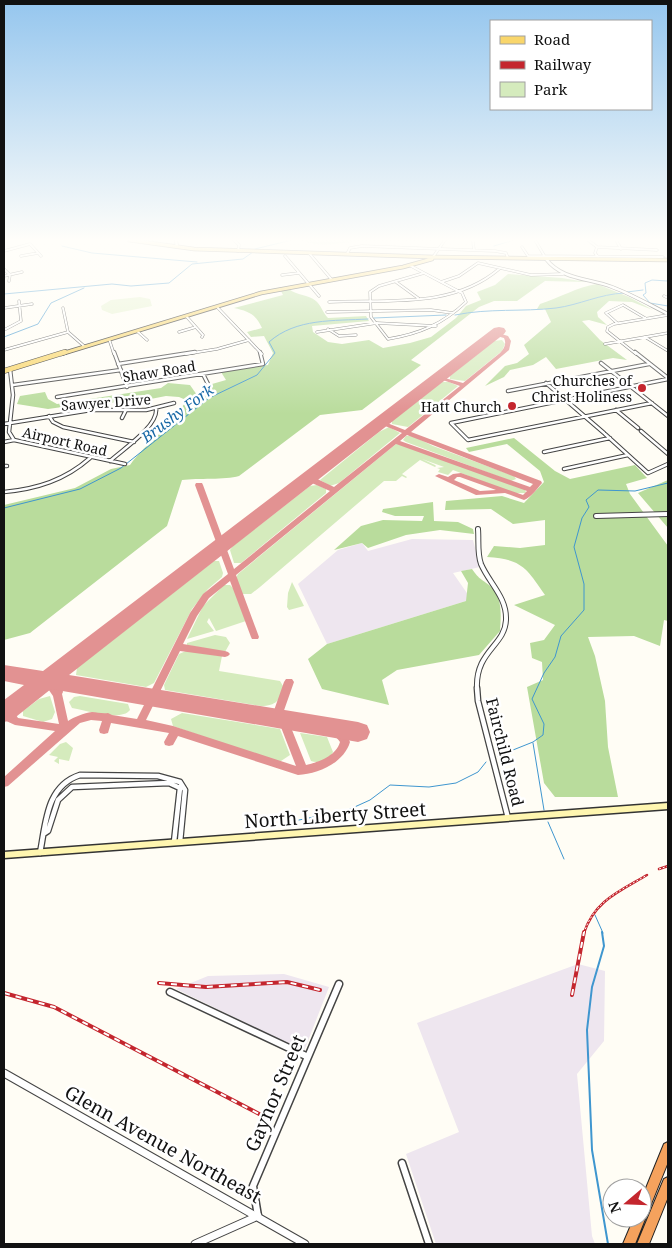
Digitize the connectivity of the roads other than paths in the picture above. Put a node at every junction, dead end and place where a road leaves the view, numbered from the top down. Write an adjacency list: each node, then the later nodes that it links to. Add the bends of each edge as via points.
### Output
1 (243, 298): 9 (main road)
2 (412, 298): 5 (street)
3 (465, 298): 14 (street)
4 (636, 298): 15 (street)
5 (369, 300): 6 (street); 13 (street)
6 (329, 302)
7 (20, 303): 8 (street); 10 (street); 23 (street, via 20,322)
8 (32, 304)
9 (217, 306): 16 (main road); 34 (street)
10 (4, 308)
11 (63, 308): 25 (street)
12 (327, 312): 13 (street)
13 (369, 312): 14 (street, via 433,310); 19 (street)
14 (453, 313): 20 (street)
15 (668, 314): 17 (street)
16 (186, 316): 21 (street); 24 (main road)
17 (645, 318): 18 (street); 18 (street, via 631,306 620,305 606,313)
18 (617, 323): 35 (street, via 609,326 607,331)
19 (374, 324): 20 (street, via 408,322); 20 (street, via 388,339 418,334); 22 (street)
20 (436, 326)
21 (196, 327): 26 (street); 30 (street)
22 (328, 329): 27 (street); 29 (street, via 339,336)
23 (4, 330)
24 (137, 331): 32 (main road); 33 (street)
25 (68, 332): 37 (street); 38 (street)
26 (179, 332)
27 (317, 332)
28 (668, 333): 31 (street)
29 (356, 335)
30 (202, 337)
31 (645, 337): 35 (street); 39 (street)
32 (109, 339): 37 (main road); 41 (street)
33 (147, 340)
34 (249, 340): 41 (street, via 217,349); 47 (street, Shaw Road, via 262,354 263,364)
35 (618, 341): 36 (street); 42 (street)
36 (605, 344)
37 (84, 346): 43 (main road)
38 (4, 350)
39 (668, 352)
40 (601, 363): 46 (street)
41 (118, 364): 44 (street)
42 (649, 364): 46 (street); 48 (street)
43 (10, 369): 45 (main road); 51 (street, Airport Road)
44 (121, 370): 51 (street); 53 (street)
45 (4, 371)
46 (612, 371): 50 (street); 52 (street)
47 (203, 374): 49 (street); 53 (street, Shaw Road)
48 (668, 379): 52 (street)
49 (208, 384)
50 (546, 384): 54 (street); 56 (street)
51 (13, 385): 67 (street, Airport Road)
52 (631, 386): 56 (street); 58 (street)
53 (127, 387): 55 (street, Shaw Road)
54 (508, 391)
55 (57, 397)
56 (565, 399): 64 (street); 64 (street, via 451,422 468,440)
57 (174, 403): 59 (street, Sawyer Drive)
58 (652, 403): 61 (street); 63 (street)
59 (156, 408): 60 (street, Sawyer Drive); 73 (street, via 154,421)
60 (126, 410): 62 (street, Sawyer Drive, via 98,409); 65 (street)
61 (616, 410): 64 (street); 68 (street)
62 (50, 416): 67 (street, Sawyer Drive); 73 (street, via 55,423 66,428)
63 (668, 416)
64 (584, 417): 70 (street)
65 (122, 418)
66 (4, 424): 67 (street)
67 (10, 424): 71 (street, Airport Road)
68 (638, 428)
69 (641, 431): 75 (street)
70 (610, 438): 74 (street); 76 (street)
71 (14, 440): 72 (street); 77 (street, Airport Road)
72 (4, 442)
73 (134, 442): 78 (street)
74 (544, 452)
75 (668, 454)
76 (628, 455): 81 (street); 82 (street)
77 (90, 458): 78 (street, Airport Road); 83 (street, via 58,480)
78 (110, 461): 79 (street, Airport Road)
79 (125, 464)
80 (668, 464): 82 (street)
81 (564, 469)
82 (648, 473)
83 (4, 492)
84 (668, 514): 85 (street)
85 (596, 516)
86 (478, 529): 89 (street, Fairchild Road, via 477,544 482,565 504,601 504,630 481,662 477,682 478,701)
87 (183, 793): 90 (street, via 169,783 74,786 61,795); 90 (street, via 180,782 166,777 75,776 53,797); 91 (street)
88 (668, 806): 89 (main road, North Liberty Street)
89 (508, 818): 91 (main road, North Liberty Street)
90 (45, 833): 92 (street)
91 (177, 842): 92 (main road, North Liberty Street)
92 (40, 853): 93 (main road, North Liberty Street)
93 (4, 855)
94 (338, 984): 96 (street, Gaynor Street)
95 (170, 992): 96 (street)
96 (306, 1056): 102 (street, Gaynor Street, via 253,1186)
97 (4, 1073): 102 (street, Glenn Avenue Northeast)
98 (668, 1148): 101 (highway)
99 (402, 1163): 106 (street)
100 (668, 1184): 108 (highway)
101 (652, 1188)
102 (258, 1216): 104 (street); 105 (street, Glenn Avenue Northeast)
103 (636, 1228): 107 (highway)
104 (195, 1244)
105 (302, 1244)
106 (429, 1244)
107 (629, 1244)
108 (643, 1244)

